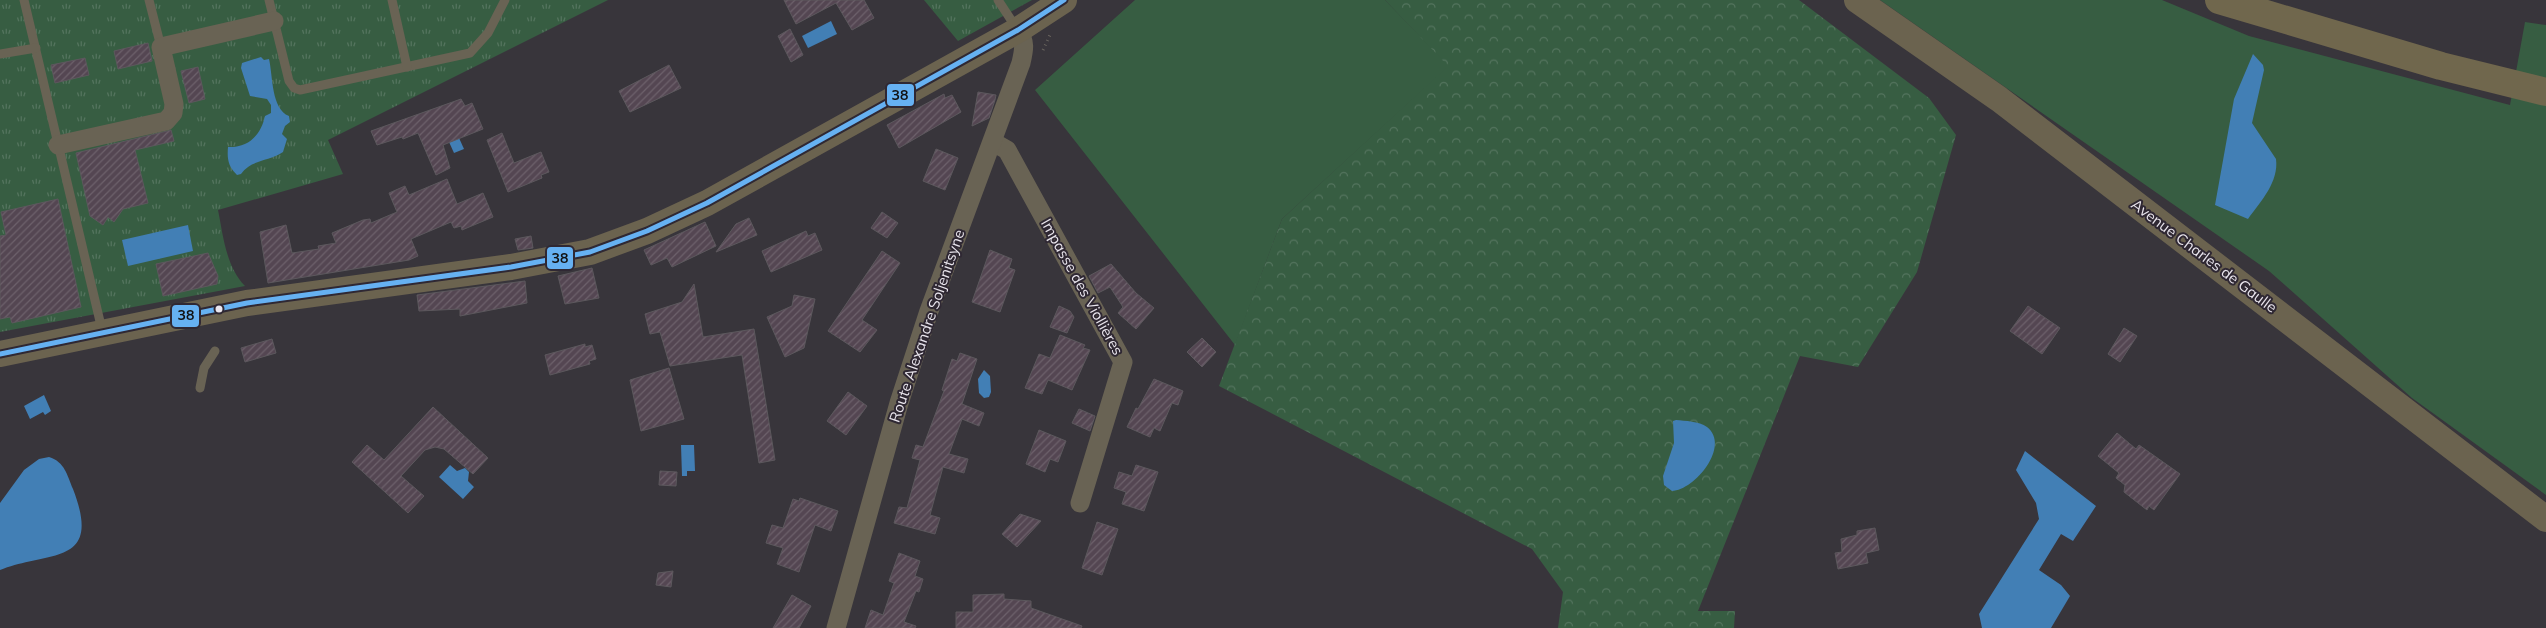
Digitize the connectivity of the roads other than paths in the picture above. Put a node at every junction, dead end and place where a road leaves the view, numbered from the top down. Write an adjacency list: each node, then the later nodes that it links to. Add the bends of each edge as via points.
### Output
1 (24, 0): 13 (lane)
2 (149, 0): 12 (lane)
3 (269, 0): 10 (lane)
4 (392, 0): 15 (lane)
5 (505, 0): 15 (lane, via 488,33 470,53)
6 (998, 0): 11 (lane)
7 (1064, 0): 11 (street)
8 (1857, 0): 24 (street, Avenue Charles de Gaulle, via 1999,99)
9 (2219, 0): 16 (main road, via 2441,66)
10 (274, 21): 12 (street); 15 (lane, via 289,82 294,88 300,90)
11 (1018, 30): 17 (street, Route Alexandre Soljenitsyne, via 1024,49); 19 (street, via 707,203 647,231 590,252 511,267 247,303)
12 (161, 47): 18 (street, via 174,104 173,113 166,121)
13 (36, 48): 14 (lane); 18 (lane)
14 (0, 54)
15 (407, 67)
16 (2546, 92)
17 (993, 142): 23 (street, Impasse des Viollières, via 1007,150 1123,362); 25 (street, Route Alexandre Soljenitsyne, via 929,311 899,403)
18 (58, 145): 19 (lane)
19 (102, 333): 21 (street)
20 (214, 351): 22 (lane, via 204,368)
21 (0, 354)
22 (200, 388)
23 (1080, 502)
24 (2546, 519)
25 (836, 628)

